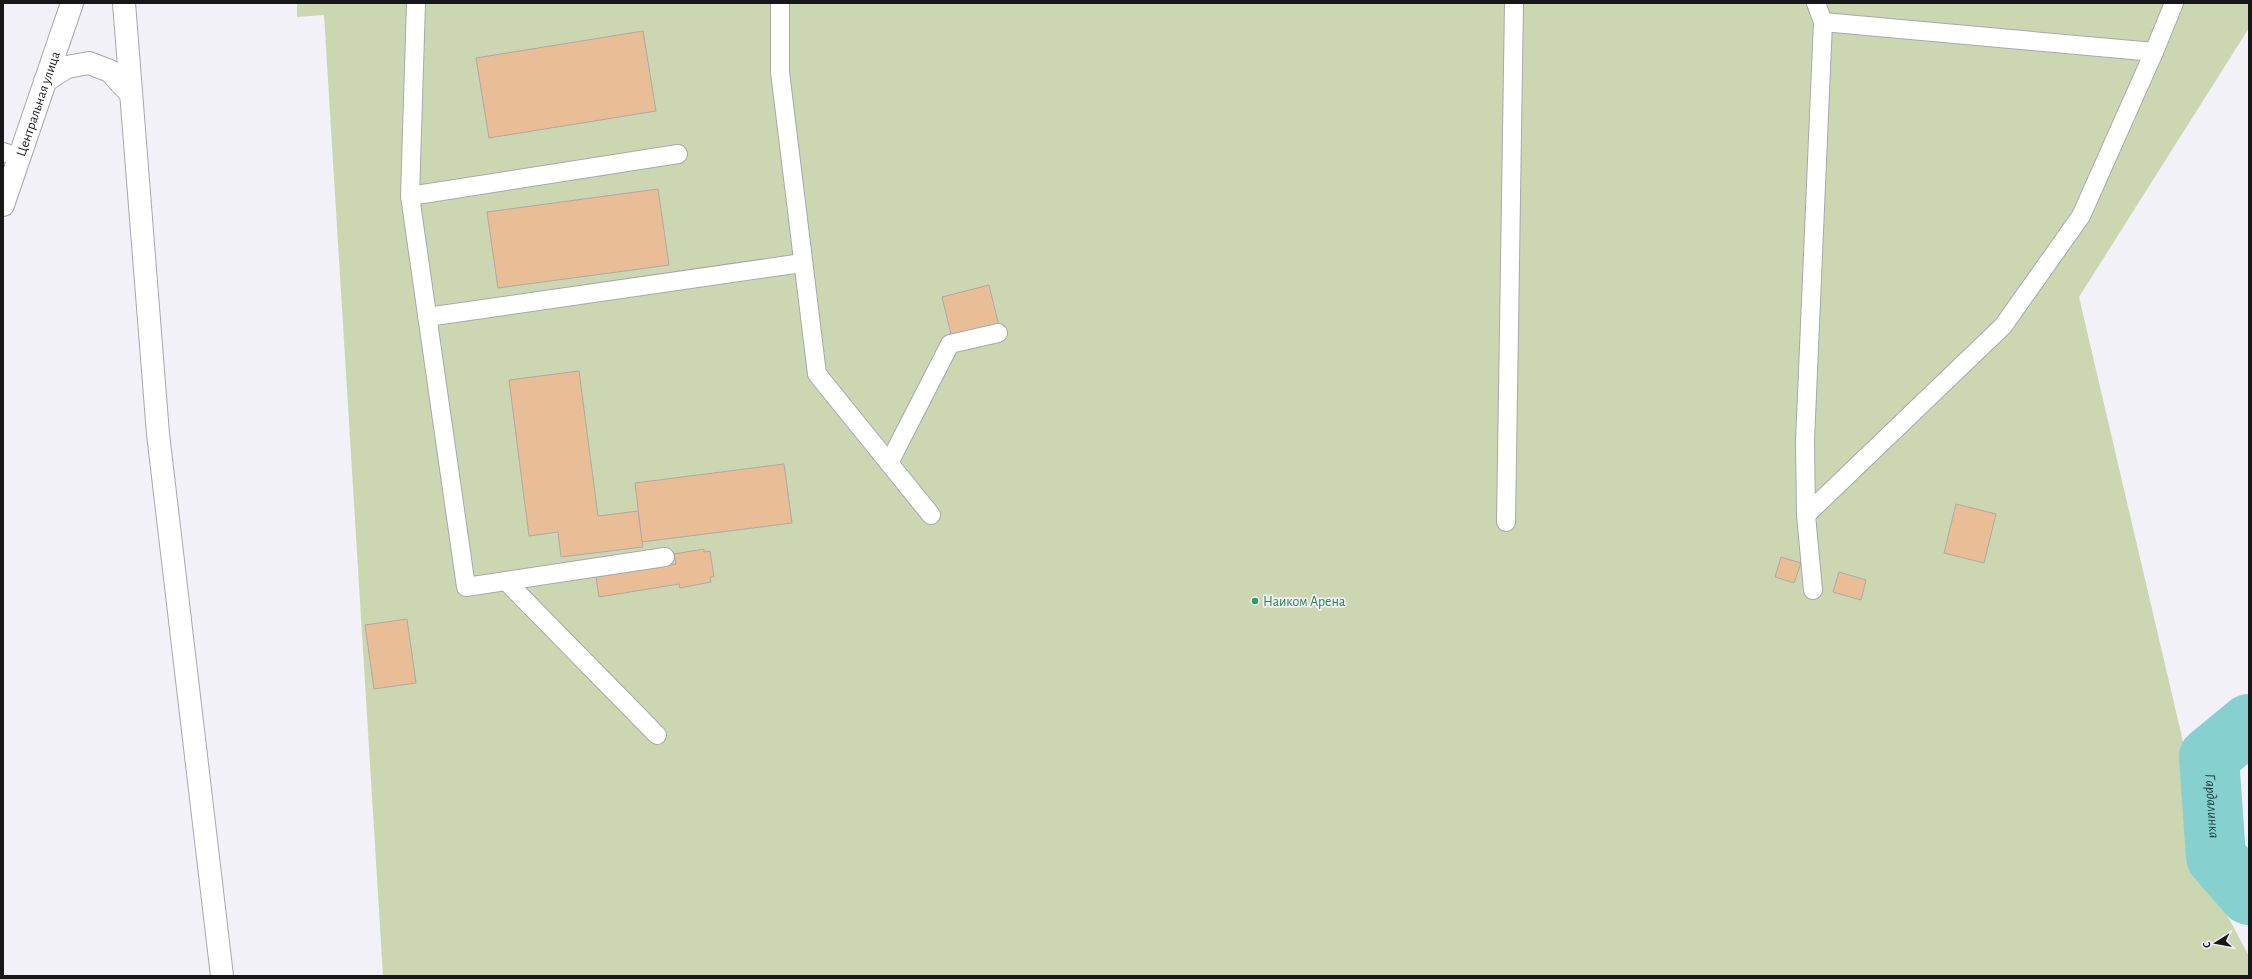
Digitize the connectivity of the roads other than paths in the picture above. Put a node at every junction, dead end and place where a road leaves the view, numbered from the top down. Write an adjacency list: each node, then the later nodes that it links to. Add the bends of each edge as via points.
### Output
1 (72, 3): 10 (street, Центральная улица)
2 (124, 3): 11 (street)
3 (416, 3): 14 (lane)
4 (780, 3): 16 (lane, via 780,72)
5 (1514, 3): 22 (lane)
6 (1816, 3): 8 (lane)
7 (2174, 3): 9 (lane)
8 (1823, 22): 9 (lane); 21 (lane, via 1805,440)
9 (2154, 52): 21 (lane, via 2082,216 2003,326)
10 (45, 81): 11 (street, via 67,67 89,63 110,71); 12 (street, Центральная улица)
11 (130, 94): 27 (street, via 158,434)
12 (11, 154): 15 (street, Центральная улица)
13 (678, 154): 14 (lane)
14 (410, 196): 17 (lane)
15 (3, 205)
16 (802, 263): 17 (lane); 19 (lane, via 817,374)
17 (427, 317): 24 (lane, via 466,587)
18 (998, 333): 19 (lane, via 950,344)
19 (889, 463): 20 (lane)
20 (931, 515)
21 (1806, 515): 25 (lane)
22 (1506, 522)
23 (665, 558): 24 (lane)
24 (506, 581): 26 (lane)
25 (1813, 590)
26 (657, 735)
27 (222, 976)

